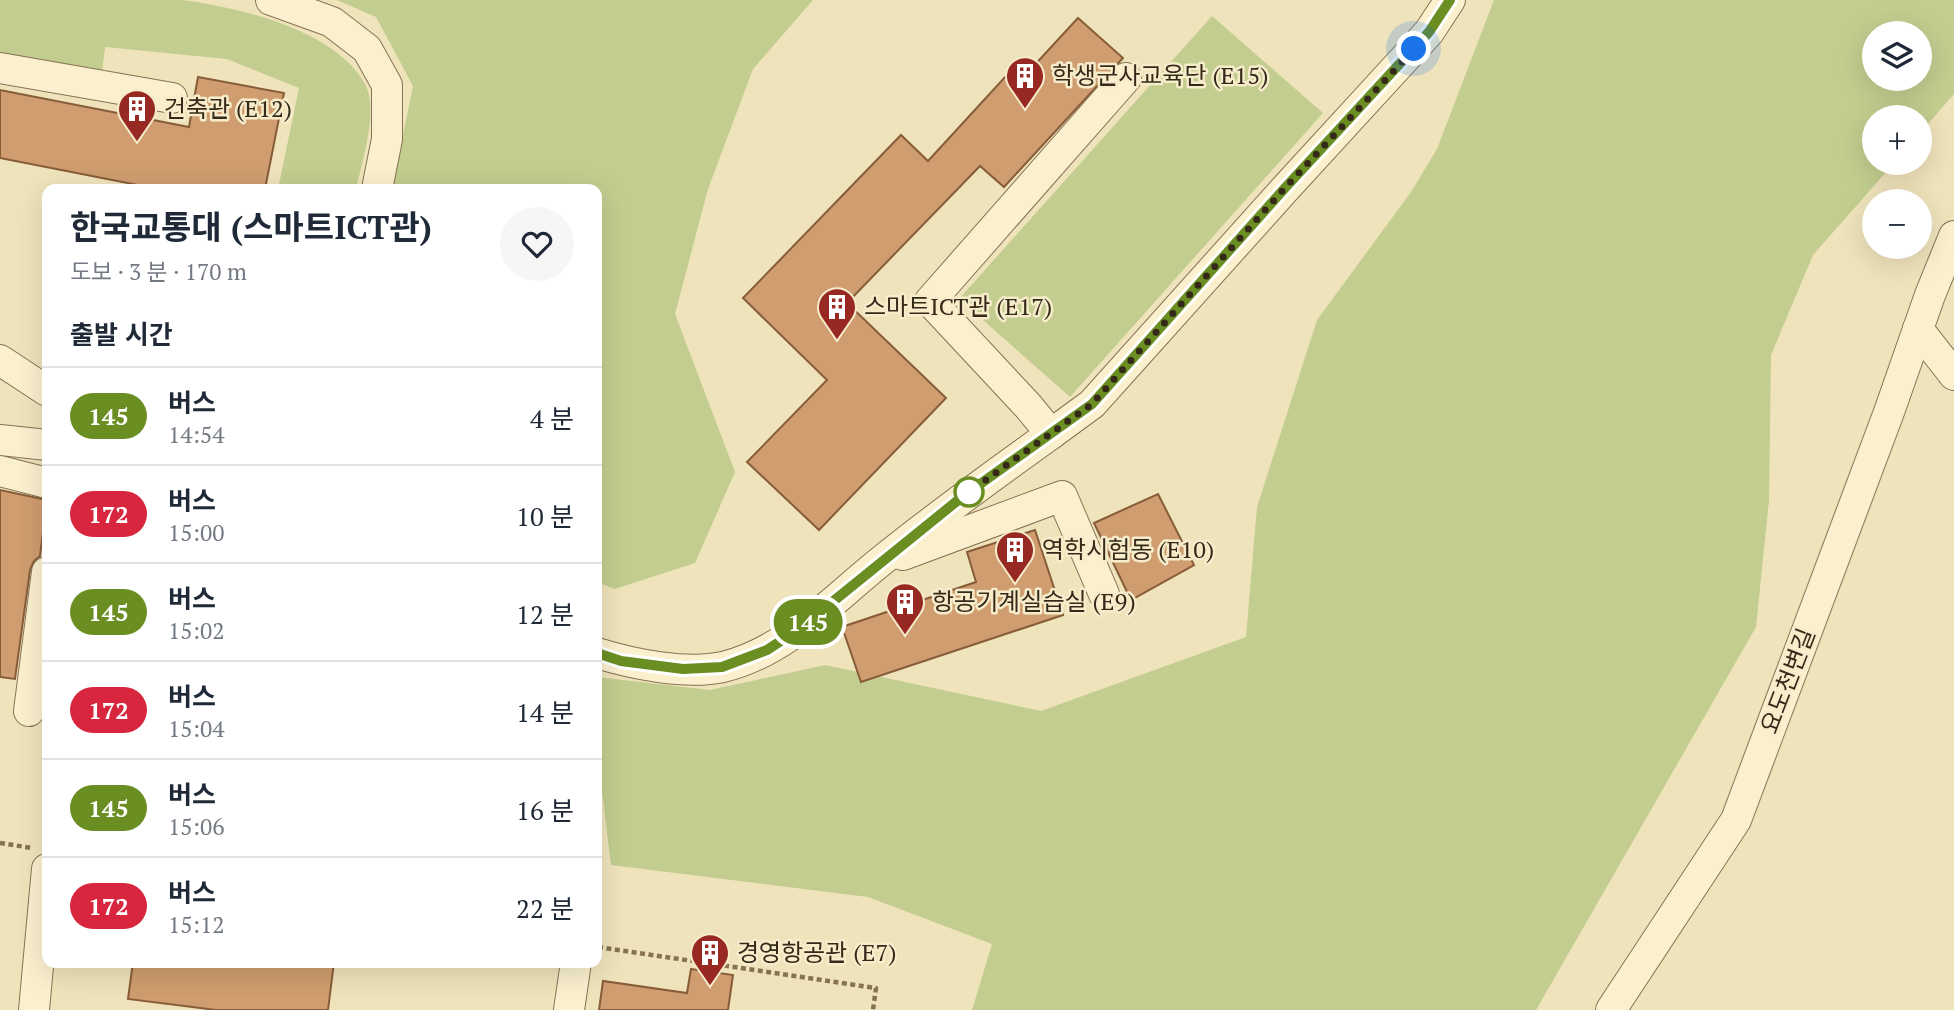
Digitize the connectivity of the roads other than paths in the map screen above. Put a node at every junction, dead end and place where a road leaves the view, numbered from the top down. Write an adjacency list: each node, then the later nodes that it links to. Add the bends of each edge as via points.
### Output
1 (271, 0): 6 (street, via 332,22 368,49 387,85 387,139)
2 (1450, 0): 12 (street, via 1429,32 1092,404)
3 (0, 68): 5 (street)
4 (1126, 78): 12 (street, via 930,301)
5 (172, 98)
6 (378, 184)
7 (1954, 236): 8 (street, 요도천변길)
8 (1918, 329): 10 (street); 26 (street, 요도천변길, via 1736,820)
9 (0, 360): 11 (street)
10 (1954, 375)
11 (42, 388)
12 (1051, 434): 17 (street)
13 (0, 440): 14 (street)
14 (42, 444)
15 (0, 471): 16 (street)
16 (42, 482)
17 (877, 565): 18 (street, via 1062,496); 20 (street, via 799,629 767,650 722,667 683,669)
18 (1104, 594)
19 (42, 611): 21 (street)
20 (602, 655)
21 (29, 711)
22 (42, 859): 24 (street)
23 (575, 968): 25 (street)
24 (34, 1010)
25 (569, 1010)
26 (1612, 1010)

